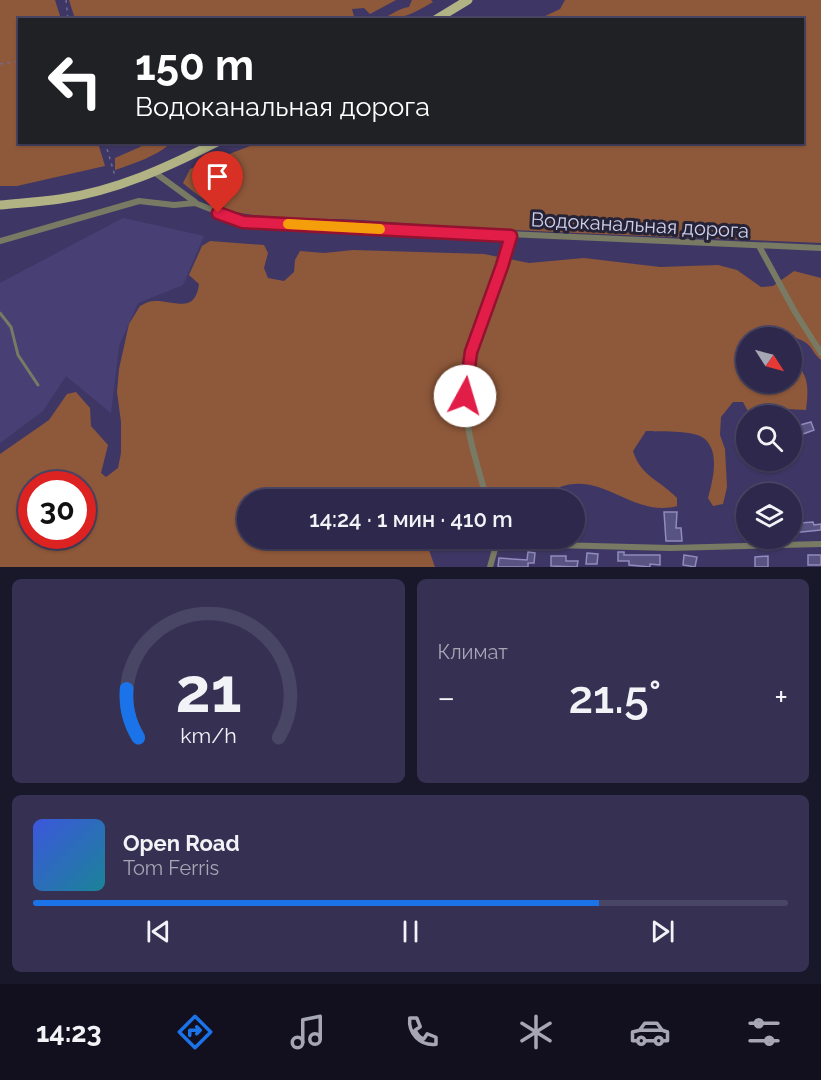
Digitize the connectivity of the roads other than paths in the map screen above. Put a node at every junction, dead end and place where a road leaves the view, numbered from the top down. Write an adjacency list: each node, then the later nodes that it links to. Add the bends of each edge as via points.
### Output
1 (468, 0): 2 (main road)
2 (438, 18)
3 (214, 144): 4 (main road)
4 (154, 172): 5 (street); 6 (main road, via 60,199)
5 (195, 202): 7 (street, Водоканальная дорога, via 243,222); 8 (street, Водоканальная дорога, via 174,205 139,201)
6 (0, 205)
7 (511, 236): 9 (street, Водоканальная дорога); 14 (street, via 471,352 467,375 465,396 470,436)
8 (0, 241)
9 (759, 246): 10 (street, Водоканальная дорога); 12 (street)
10 (821, 248)
11 (0, 313): 13 (lane, via 11,327 18,355)
12 (821, 353)
13 (38, 385)
14 (485, 489)
15 (821, 544): 16 (street, via 671,549)
16 (585, 546)
17 (495, 549): 18 (street)
18 (490, 567)

